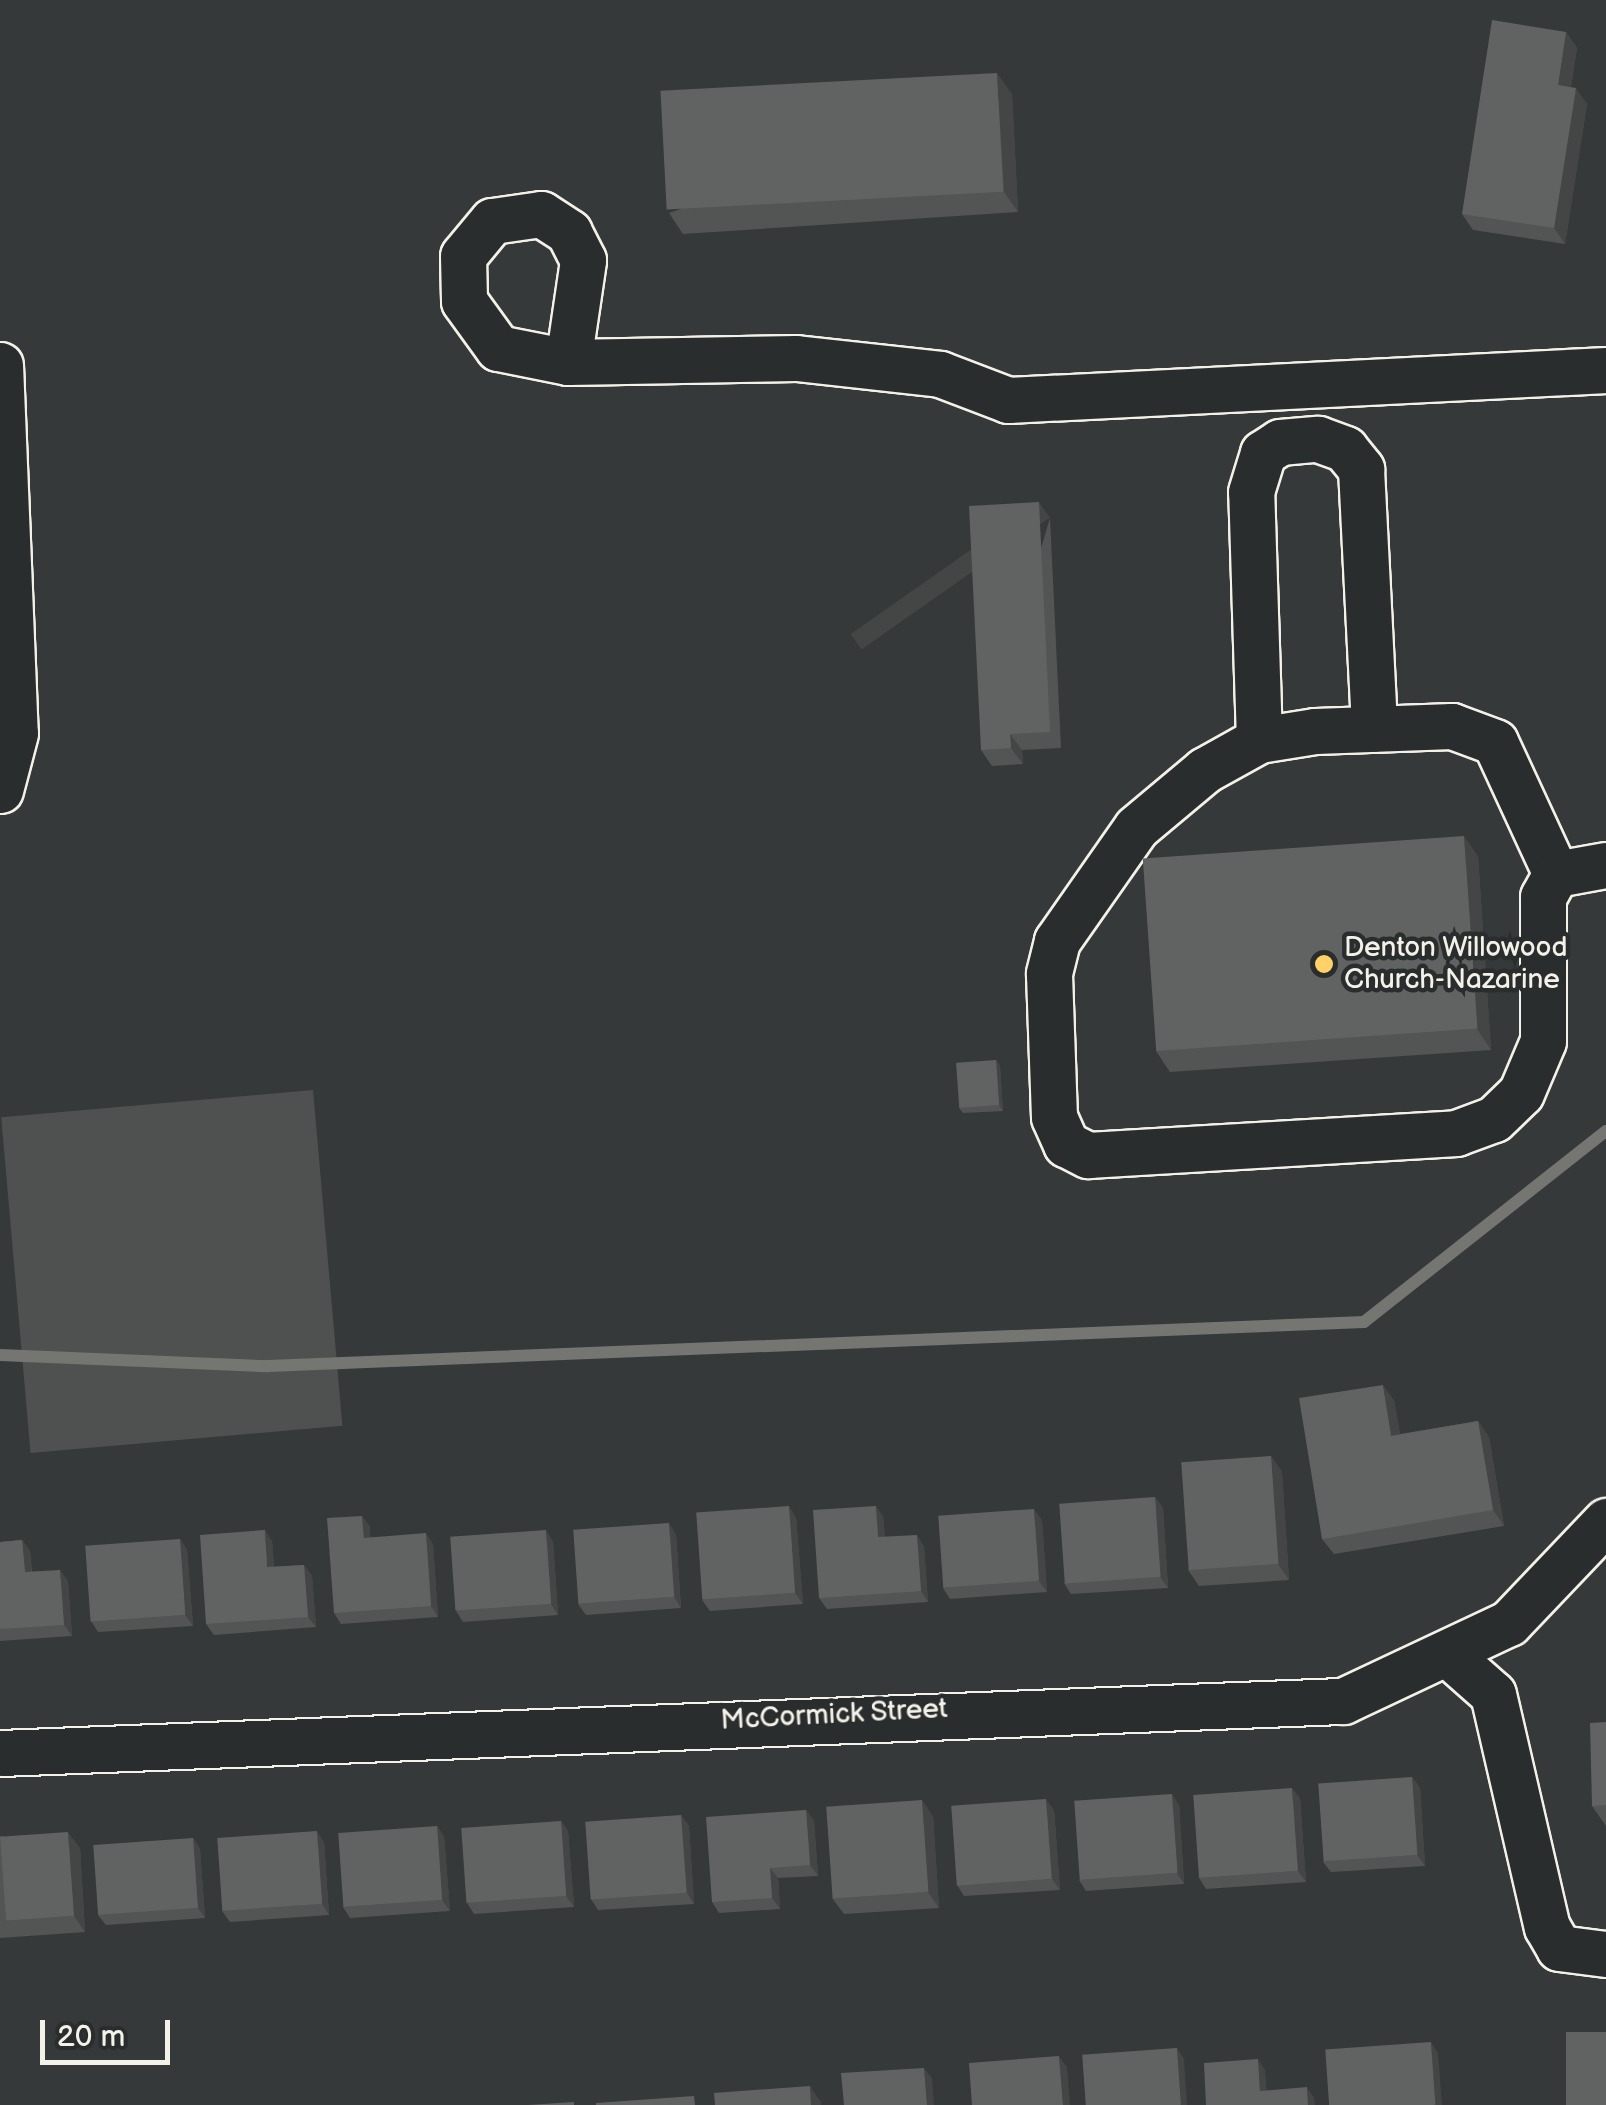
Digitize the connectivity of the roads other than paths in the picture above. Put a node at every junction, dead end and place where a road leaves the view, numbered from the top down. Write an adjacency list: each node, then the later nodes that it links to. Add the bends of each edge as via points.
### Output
1 (568, 362): 3 (street, via 796,358 940,374 1008,400)
2 (0, 364): 6 (street, via 14,733)
3 (1606, 370)
4 (1374, 729): 5 (street); 5 (street, via 1361,470 1346,449 1318,438 1280,442 1263,453 1251,492); 8 (street, via 1452,726 1495,742)
5 (1260, 740): 8 (street, via 1206,770 1136,828 1057,941 1049,974 1054,1117 1066,1144 1088,1155 1456,1133 1494,1119 1536,1067 1536,929)
6 (3, 788)
7 (1606, 866): 8 (street)
8 (1556, 874)
9 (1606, 1520): 10 (street, McCormick Street, via 1510,1623)
10 (1450, 1656): 11 (street, McCormick Street, via 1343,1701); 12 (street, via 1493,1694 1547,1927 1560,1948)
11 (0, 1752)
12 (1606, 1954)

